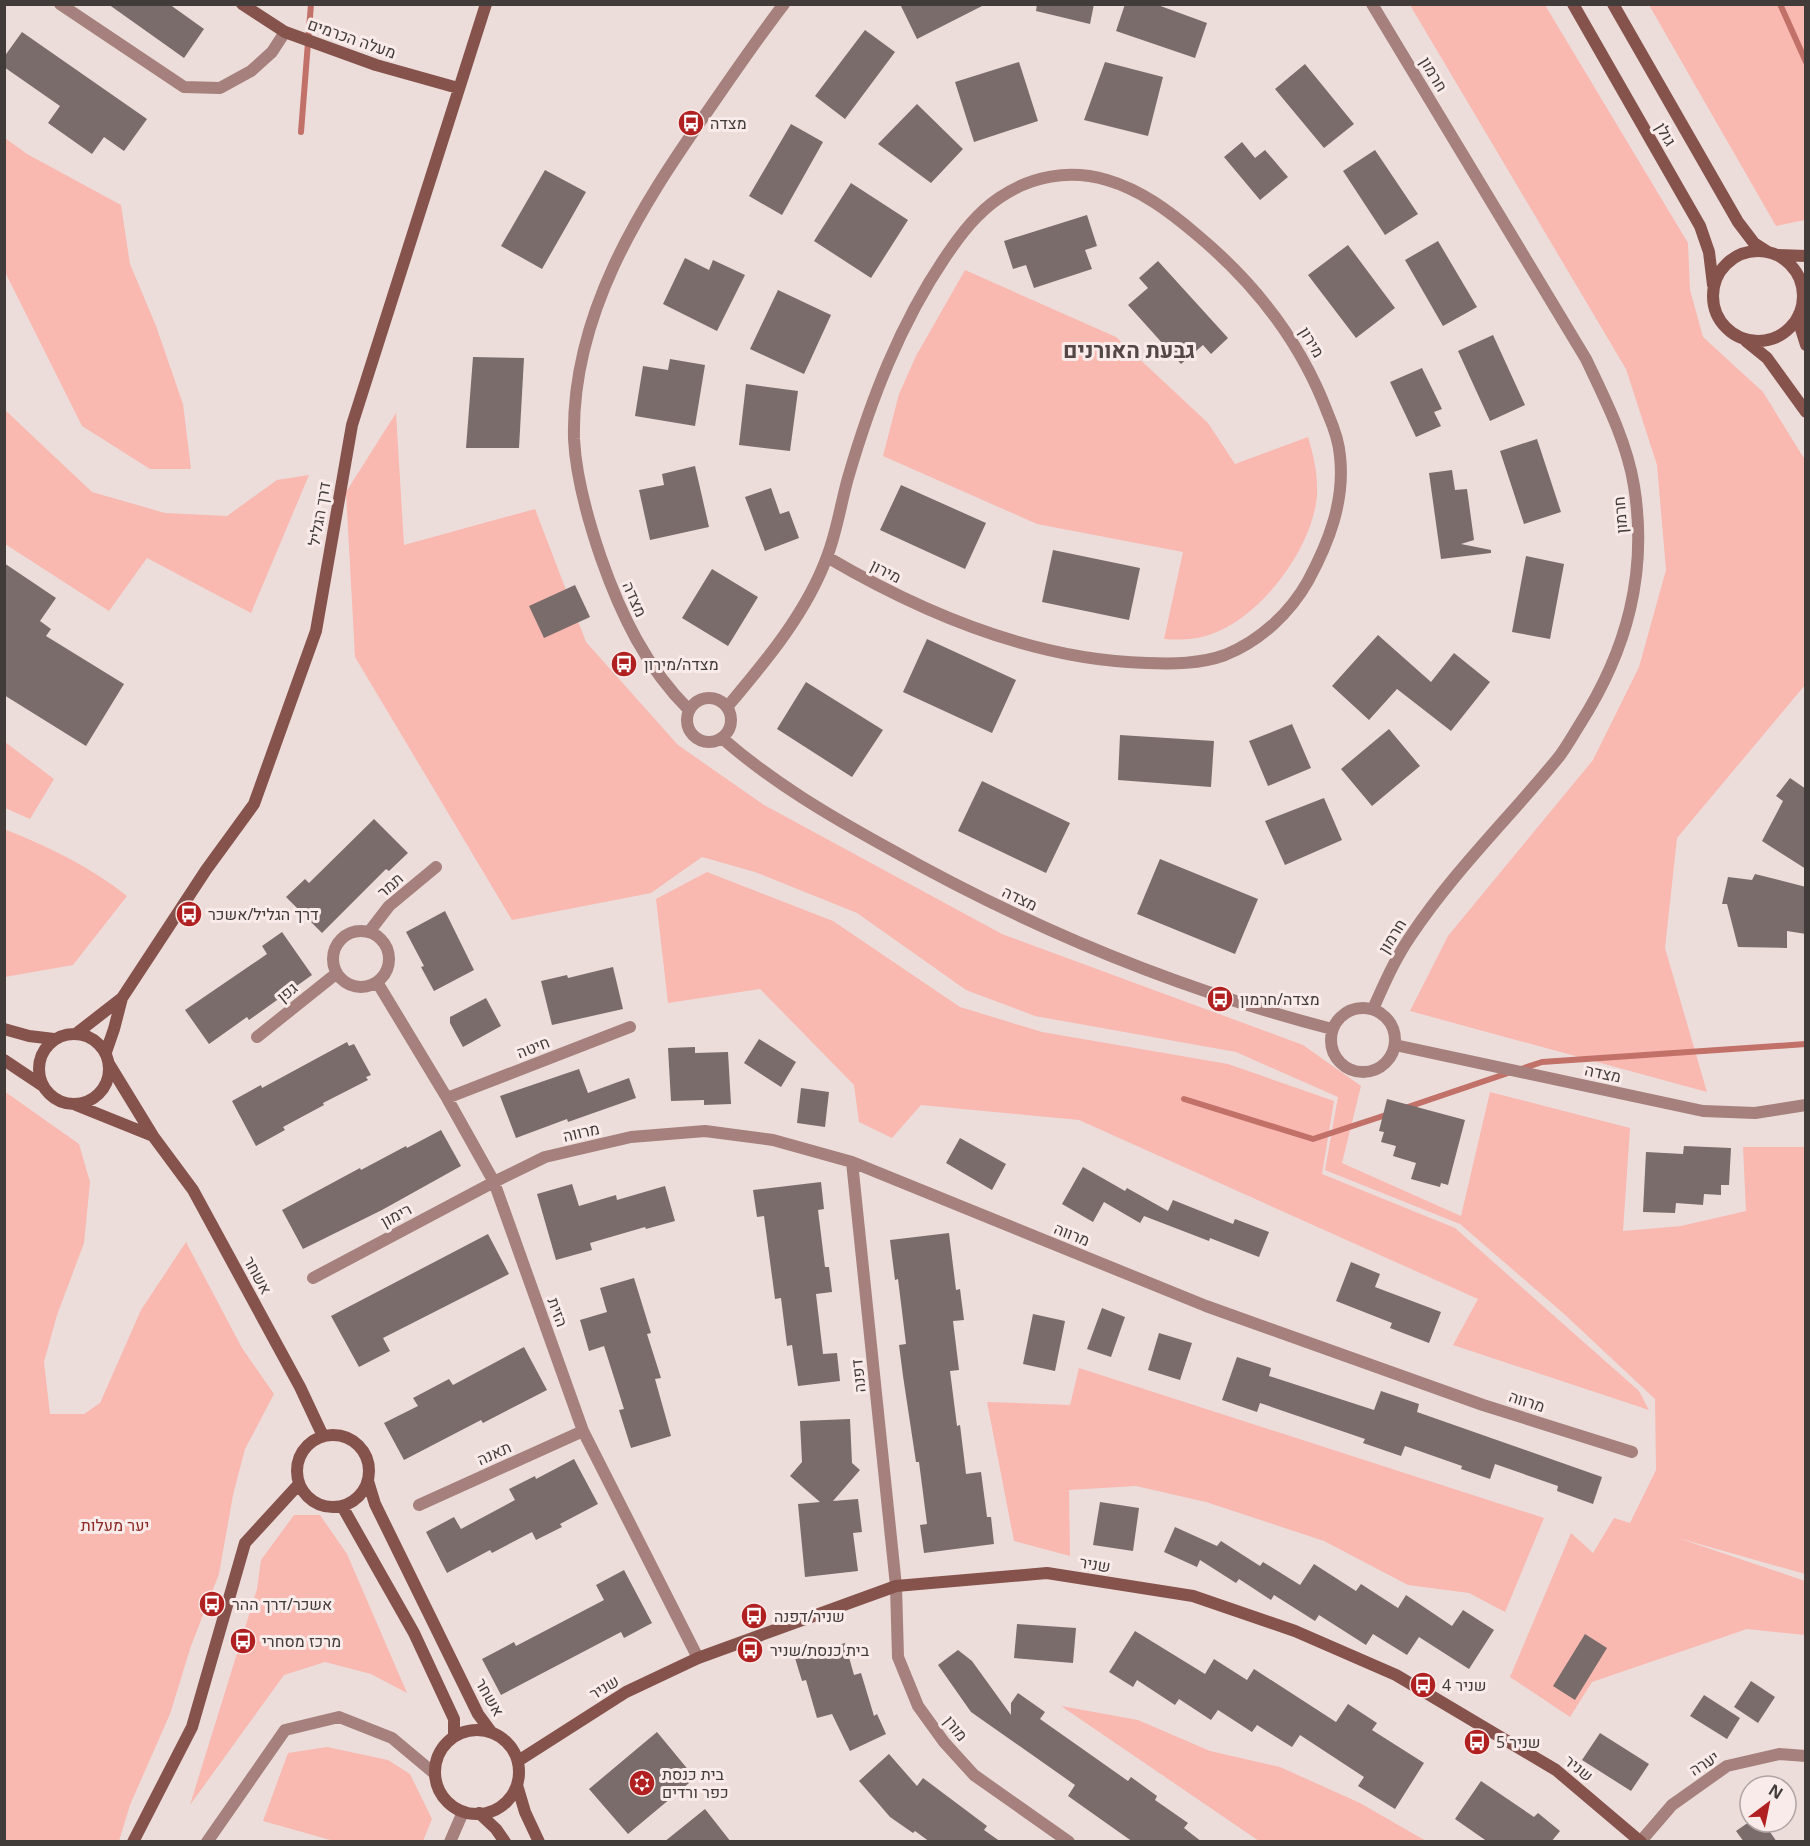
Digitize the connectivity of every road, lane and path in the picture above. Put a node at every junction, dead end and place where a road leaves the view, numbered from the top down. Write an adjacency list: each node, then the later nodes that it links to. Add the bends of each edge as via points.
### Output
1 (60, 4): 8 (street, via 184,87 220,87 252,71)
2 (242, 4): 8 (street, מעלה הכרמים)
3 (486, 4): 9 (street, דרך הגליל)
4 (784, 4): 19 (street, מצדה, via 681,149 625,241 590,328 577,387 574,439 581,493 610,583 641,649)
5 (1372, 4): 26 (street, חרמון, via 1586,359 1622,440 1634,484 1639,532 1636,583 1623,637 1598,695 1560,756 1423,918 1398,956)
6 (1573, 4): 12 (street, גולן, via 1703,233)
7 (1613, 4): 10 (street, גולן, via 1735,218 1751,240)
8 (285, 32): 9 (street, מעלה הכרמים, via 376,65)
9 (458, 88): 25 (street, דרך הגליל, via 352,425 316,631 254,804)
10 (1771, 253): 11 (street); 12 (street, via 1754,251 1734,257); 13 (street, via 1796,273 1803,293)
11 (1806, 256)
12 (1713, 285): 14 (street, via 1713,306 1719,319)
13 (1802, 307): 14 (street, via 1786,331 1774,338); 15 (street, via 1801,329)
14 (1740, 338): 16 (street, via 1767,358)
15 (1806, 345)
16 (1806, 412)
17 (827, 557): 17 (street, מירון, via 874,395 908,319 934,274 975,218 996,199 1039,178 1083,175 1125,186 1163,208 1227,261 1263,300 1295,345 1322,398 1340,451 1338,507 1322,554 1300,595 1253,640 1223,656 1189,663 1133,663 1037,647 919,606); 18 (street, מירון, via 781,639)
18 (728, 706): 19 (street, via 711,697 698,700); 20 (street, via 730,727)
19 (689, 710): 20 (street, via 687,722 692,734 710,742)
20 (722, 738): 29 (street, מצדה, via 801,797 846,824 1025,918 1197,989)
21 (436, 867): 22 (street, תמר, via 389,906)
22 (369, 932): 23 (street, via 355,932 342,939 334,951); 24 (street, via 386,945 389,955 385,975)
23 (337, 973): 24 (street, via 355,986); 31 (street, גפן)
24 (377, 982): 37 (street, הזית)
25 (122, 998): 30 (street, דרך הגליל); 34 (street, דרך הגליל)
26 (1373, 1009): 29 (street, via 1348,1011); 33 (street, via 1390,1023)
27 (630, 1027): 37 (street, חיטה)
28 (4, 1029): 32 (street)
29 (1332, 1029): 33 (street, via 1336,1058 1357,1071 1379,1068 1387,1062)
30 (77, 1034): 32 (street); 34 (street, via 98,1042)
31 (257, 1037)
32 (54, 1039): 36 (street, via 41,1055 39,1076)
33 (1395, 1045): 39 (street, מצדה, via 1703,1111 1755,1113)
34 (107, 1058): 38 (street, via 109,1076 100,1093); 40 (street, אשחר)
35 (4, 1060): 36 (street)
36 (43, 1086): 38 (street, via 56,1100)
37 (447, 1098): 42 (street, הזית)
38 (75, 1104): 40 (street)
39 (1806, 1105)
40 (153, 1136): 45 (street, אשחר, via 193,1190)
41 (852, 1162): 42 (street, מרווה, via 773,1140 705,1131 632,1137 545,1157); 46 (street, מרווה, via 1206,1306 1483,1405); 51 (street, דפנה)
42 (494, 1182): 43 (street, רימון); 44 (street, הזית)
43 (313, 1278)
44 (583, 1431): 49 (street, תאנה); 52 (street, הזית)
45 (323, 1436): 47 (street, via 345,1436 363,1450 370,1470); 48 (street, via 312,1441 298,1460)
46 (1632, 1452)
47 (368, 1481): 50 (street, via 358,1497); 53 (street, אשחר, via 375,1504 467,1693)
48 (299, 1484): 50 (street, via 312,1501); 62 (street, via 246,1543 192,1727)
49 (419, 1505)
50 (342, 1506): 54 (street, via 414,1633 454,1719)
51 (896, 1586): 52 (street, שניר); 61 (street, שניר, via 1047,1573 1193,1596 1295,1631 1396,1675 1556,1770); 67 (street, מורן, via 898,1657 918,1706 974,1774)
52 (698, 1658): 56 (street, שניר, via 626,1692)
53 (492, 1733): 54 (street, via 473,1731); 56 (street, via 512,1749)
54 (454, 1737): 57 (street, via 437,1760)
55 (1806, 1756): 61 (street, יערה, via 1779,1754 1727,1766 1672,1805)
56 (518, 1761): 58 (street)
57 (435, 1774): 59 (street, via 444,1797); 63 (street, via 392,1738 339,1717 285,1730)
58 (517, 1785): 60 (street, via 510,1798 495,1811); 66 (street)
59 (463, 1812): 60 (street); 64 (street)
60 (479, 1813): 65 (street)
61 (1641, 1841)
62 (133, 1842)
63 (207, 1842)
64 (450, 1842)
65 (506, 1842)
66 (539, 1842)
67 (1069, 1842)

